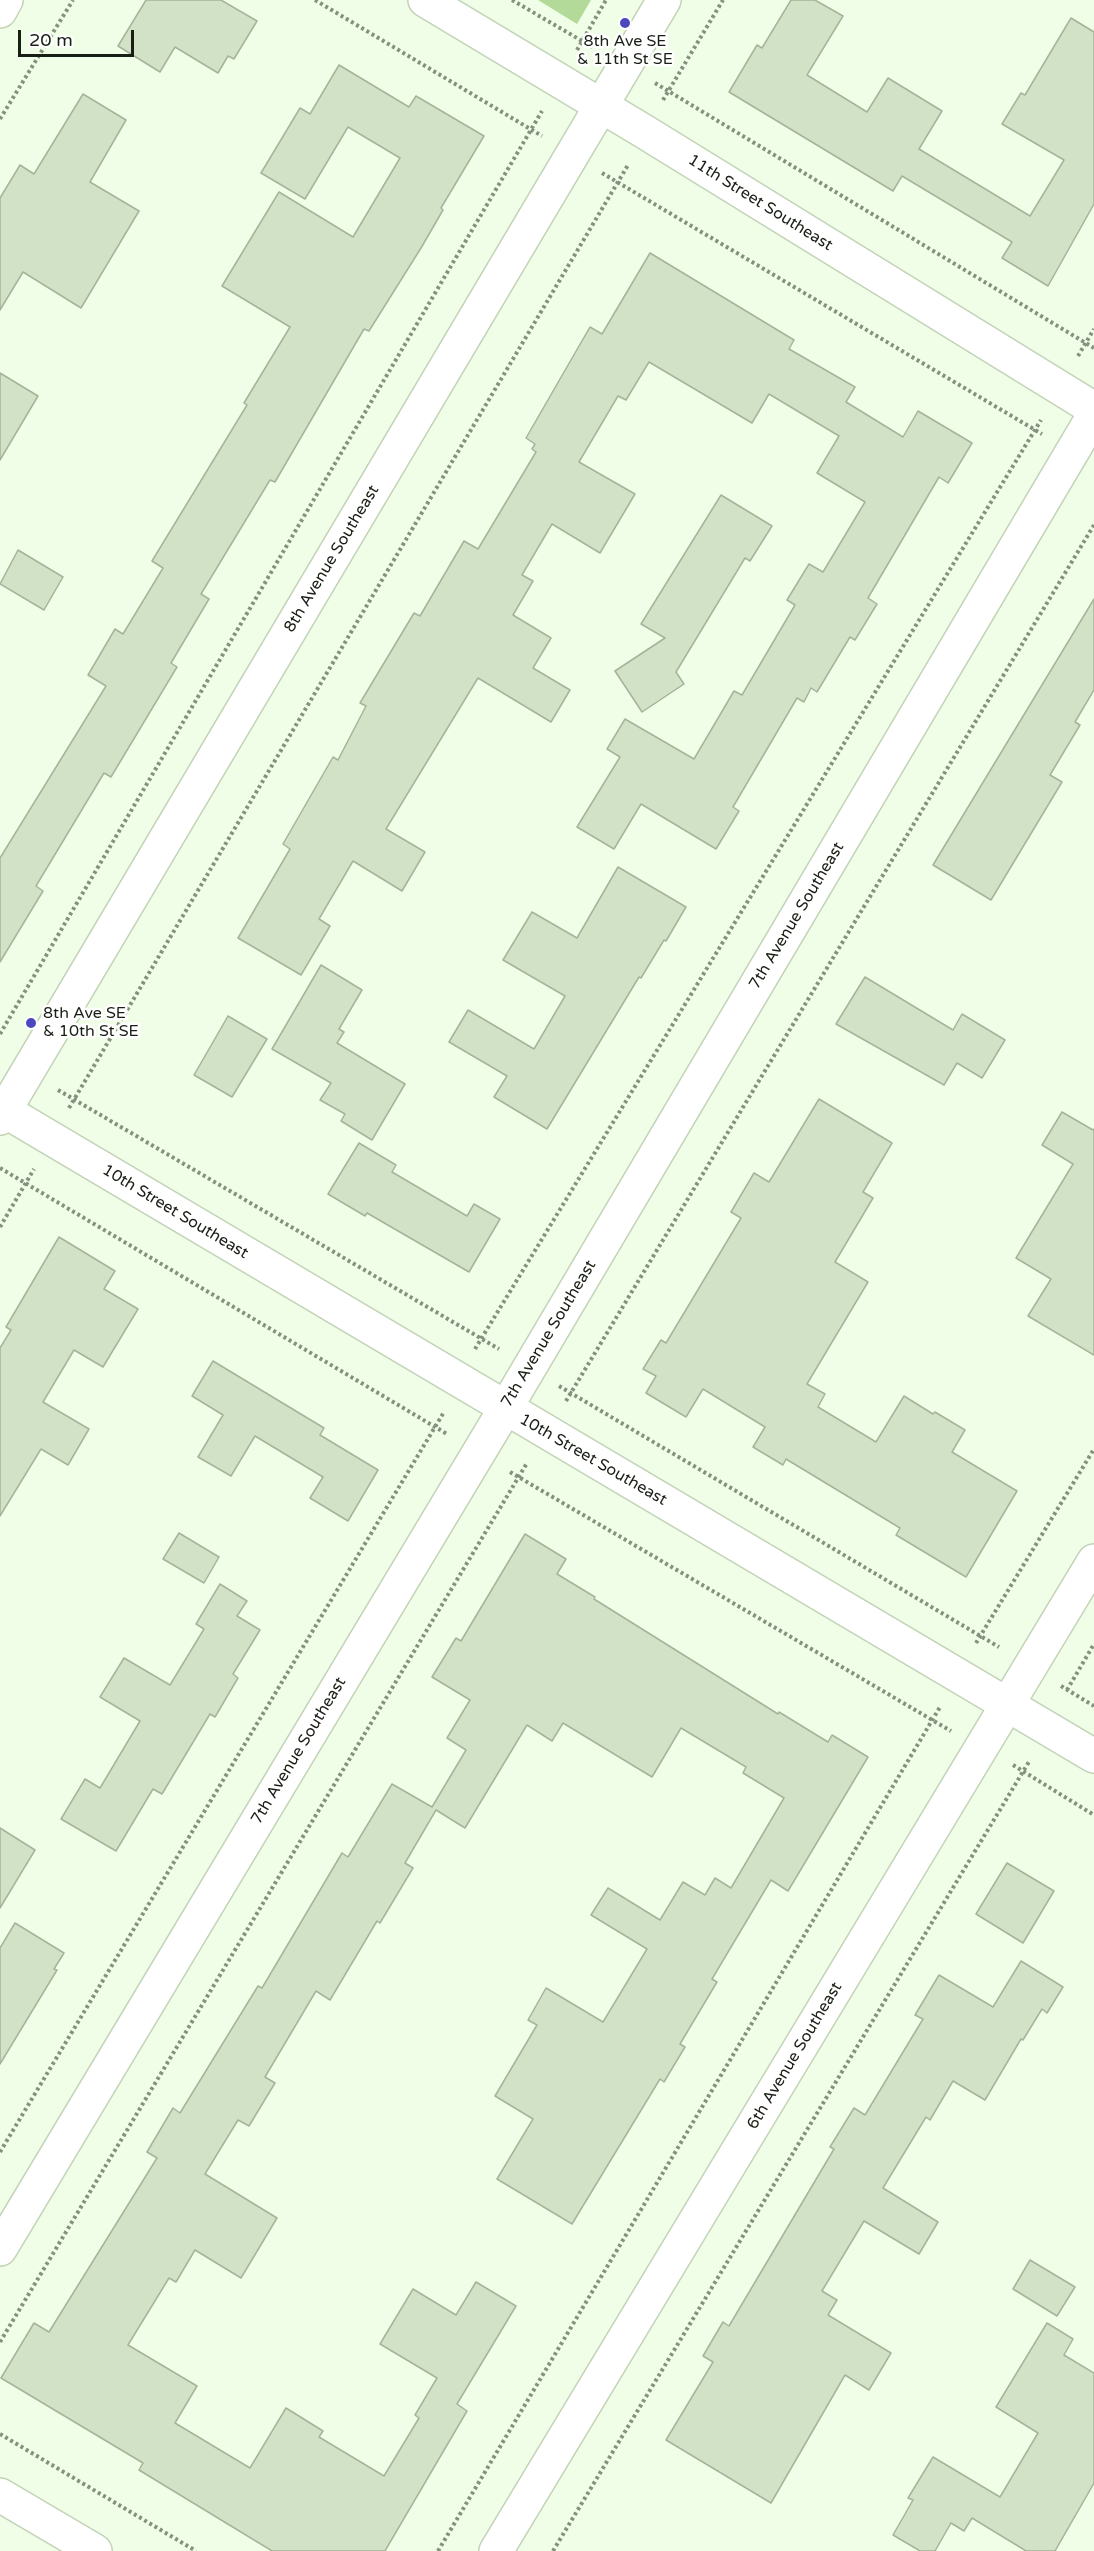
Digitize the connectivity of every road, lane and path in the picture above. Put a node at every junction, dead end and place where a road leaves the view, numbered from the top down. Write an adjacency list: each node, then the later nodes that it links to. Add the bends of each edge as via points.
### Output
1 (6, 0): 9 (street)
2 (73, 0): 11 (path)
3 (315, 0): 19 (path, via 532,130)
4 (425, 0): 10 (street, 11th Street Southeast)
5 (512, 0): 6 (path, via 581,41)
6 (606, 0)
7 (664, 0): 10 (street, 8th Avenue Southeast)
8 (723, 0): 14 (path, via 668,90)
9 (0, 10)
10 (601, 106): 16 (street, 11th Street Southeast); 20 (street, 8th Avenue Southeast)
11 (0, 119)
12 (619, 183): 12 (path, via 1035,430 481,1338 74,1099)
13 (1094, 329): 14 (path)
14 (1086, 343): 15 (path)
15 (1094, 348)
16 (1094, 409)
17 (1094, 415): 24 (street, 7th Avenue Southeast)
18 (1094, 525): 25 (path, via 571,1393 980,1635)
19 (0, 1034)
20 (2, 1112): 24 (street, 10th Street Southeast)
21 (0, 1168): 22 (path)
22 (26, 1184): 23 (path); 32 (path, via 436,1427)
23 (0, 1227)
24 (505, 1409): 28 (street, 10th Street Southeast); 33 (street, 7th Avenue Southeast)
25 (1094, 1449)
26 (1094, 1561): 28 (street, 6th Avenue Southeast)
27 (1094, 1644): 29 (path, via 1067,1690)
28 (1008, 1704): 30 (street, 10th Street Southeast); 40 (street, 6th Avenue Southeast)
29 (1094, 1706)
30 (1094, 1756)
31 (1094, 1815): 41 (path, via 1024,1771)
32 (0, 2152)
33 (0, 2249)
34 (0, 2342): 39 (path, via 519,1477 933,1720)
35 (0, 2434): 38 (path)
36 (0, 2495): 37 (street)
37 (95, 2551)
38 (196, 2551)
39 (438, 2551)
40 (496, 2551)
41 (553, 2551)

